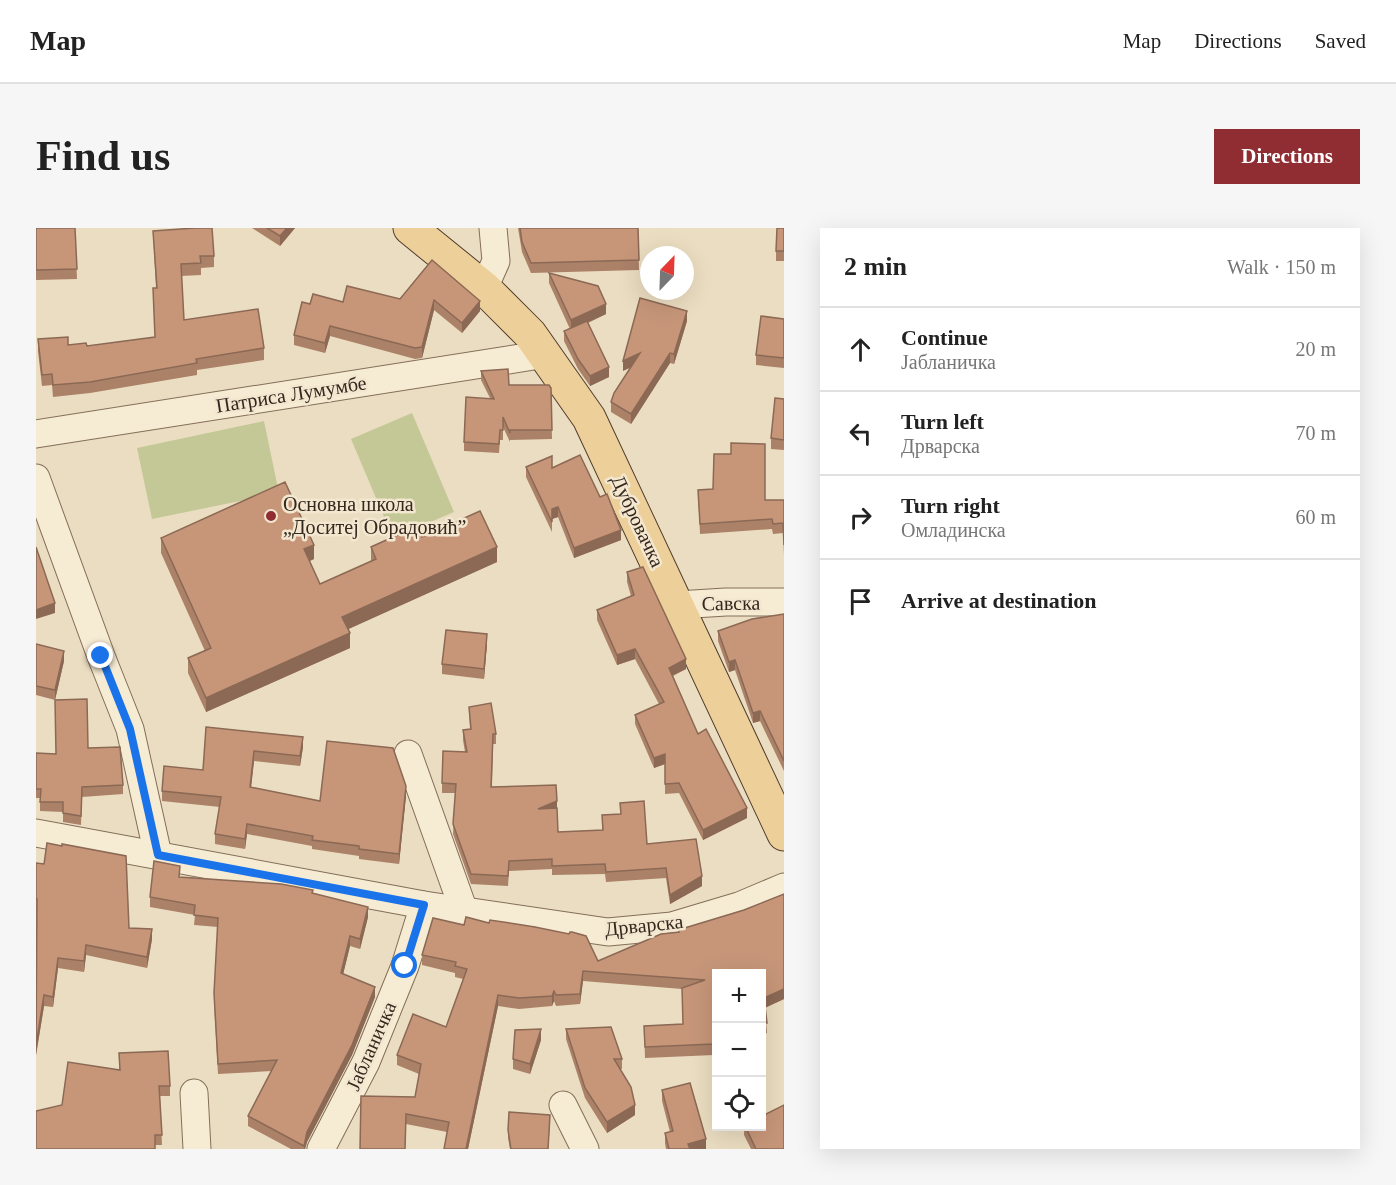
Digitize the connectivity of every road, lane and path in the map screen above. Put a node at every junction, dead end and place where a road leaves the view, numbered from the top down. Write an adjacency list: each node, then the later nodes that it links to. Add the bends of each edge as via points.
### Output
1 (410, 228): 3 (main road, Дубровачка)
2 (493, 228): 3 (street, via 496,261)
3 (484, 288): 4 (main road, Дубровачка)
4 (546, 354): 5 (street, Патриса Лумумбе); 8 (main road, Дубровачка, via 589,418)
5 (36, 434)
6 (36, 478): 12 (street, via 130,729)
7 (784, 602): 8 (street, Савска)
8 (677, 604): 11 (main road, Дубровачка)
9 (408, 754): 15 (street)
10 (36, 833): 12 (street, Дрварска)
11 (784, 834)
12 (158, 855): 14 (street, Дрварска)
13 (784, 887): 15 (street, Дрварска, via 739,906 672,926 608,932)
14 (424, 905): 15 (street, Дрварска); 19 (street, Јабланичка, via 405,966 366,1062)
15 (464, 911)
16 (194, 1093): 18 (street)
17 (562, 1105): 20 (street)
18 (197, 1149)
19 (321, 1149)
20 (585, 1149)

